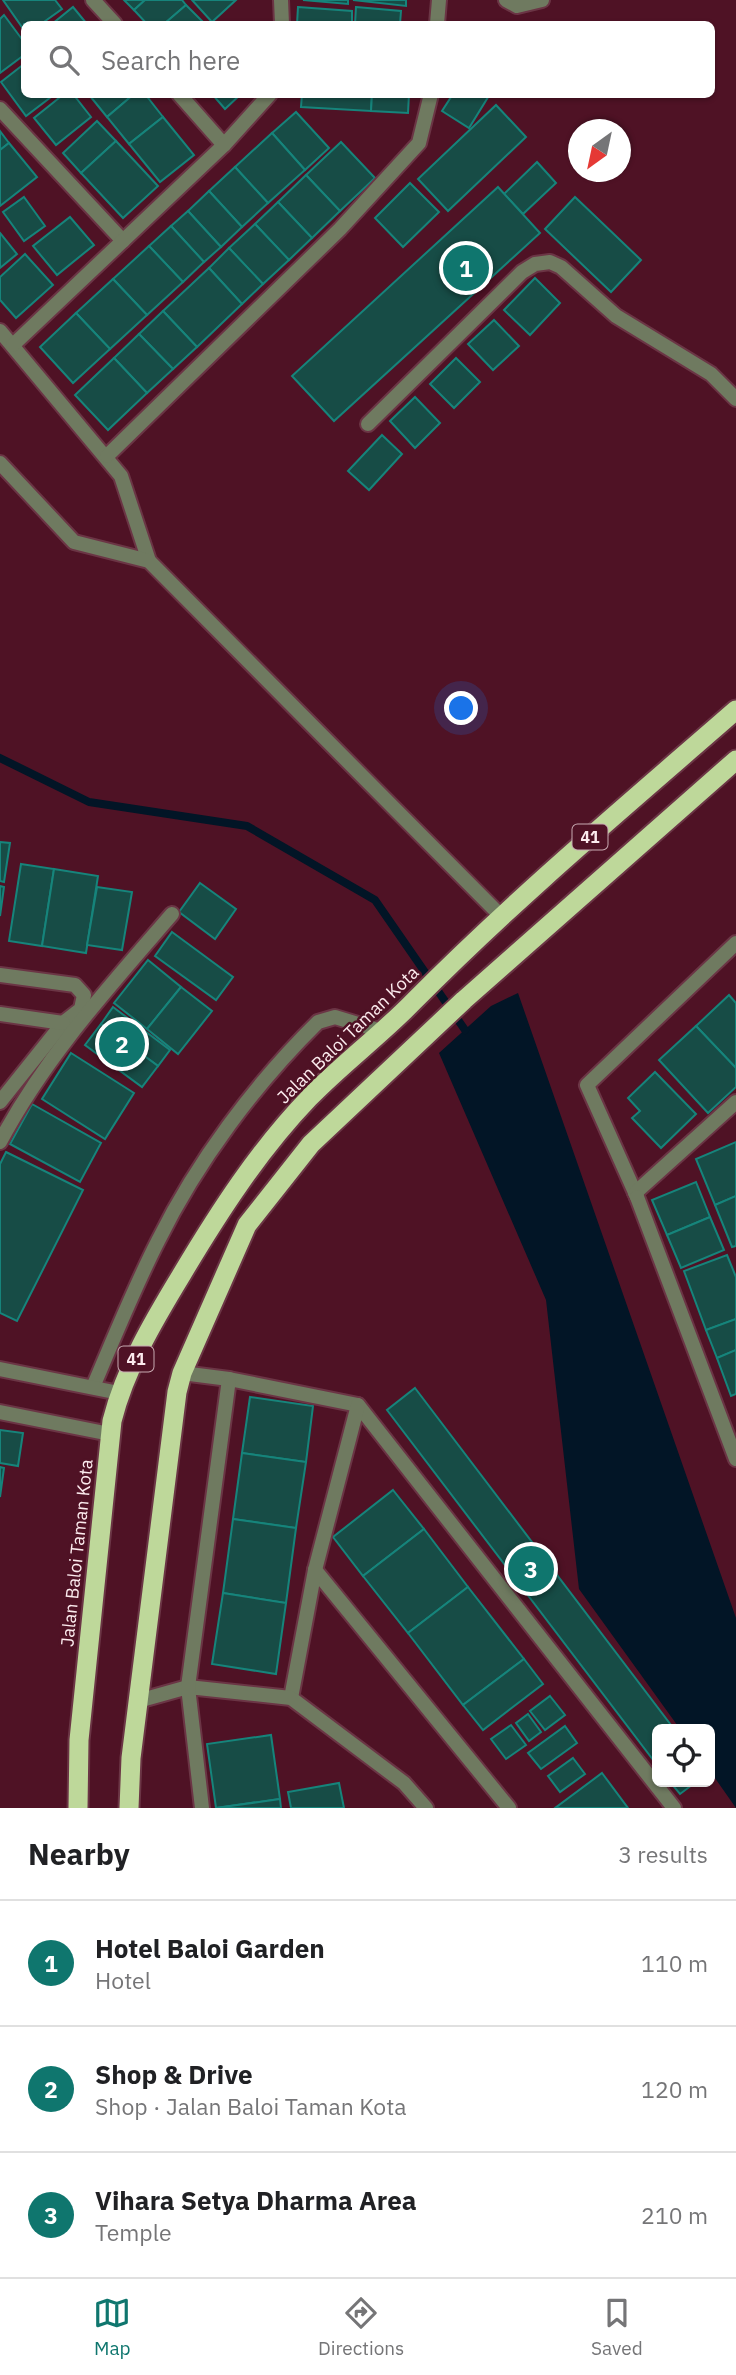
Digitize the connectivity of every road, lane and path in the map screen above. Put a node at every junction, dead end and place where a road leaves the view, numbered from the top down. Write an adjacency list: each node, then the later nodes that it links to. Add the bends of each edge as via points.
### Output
1 (93, 0): 6 (street)
2 (281, 0): 7 (street)
3 (439, 0): 8 (street)
4 (506, 0): 5 (street, via 517,6)
5 (542, 0)
6 (113, 21)
7 (282, 21)
8 (437, 21)
9 (183, 98): 13 (street)
10 (266, 98): 13 (street)
11 (430, 98): 19 (street, via 419,143 340,229)
12 (0, 109): 14 (street)
13 (224, 145): 14 (street)
14 (123, 241): 16 (street)
15 (0, 331): 16 (street)
16 (13, 345): 19 (street)
17 (736, 399): 18 (street, via 711,373 616,316 561,267 542,263 523,272)
18 (368, 424)
19 (107, 456): 21 (street, via 121,476)
20 (0, 463): 21 (street, via 74,542)
21 (149, 561): 25 (street)
22 (736, 710): 25 (highway, Jalan Baloi Taman Kota / 41)
23 (736, 760): 36 (highway, 41, via 464,1000 311,1144 247,1225)
24 (172, 914): 33 (street, via 61,1045 23,1098)
25 (500, 915): 30 (highway, Jalan Baloi Taman Kota / 41)
26 (736, 943): 34 (street, via 587,1085)
27 (0, 975): 29 (street, via 75,985 84,995 81,1009)
28 (0, 1014): 29 (street)
29 (63, 1023): 31 (street)
30 (381, 1031): 38 (street, via 335,1017 318,1022 240,1113 186,1190 158,1241); 39 (highway, Jalan Baloi Taman Kota / 41, via 309,1098 264,1151 158,1314)
31 (0, 1102)
32 (736, 1102): 34 (street)
33 (0, 1142)
34 (636, 1195): 43 (street)
35 (0, 1369): 38 (street)
36 (182, 1373): 37 (street); 47 (highway, 41)
37 (229, 1379): 40 (street); 45 (street)
38 (93, 1387): 39 (street)
39 (119, 1393): 42 (highway, Jalan Baloi Taman Kota / 41)
40 (358, 1405): 44 (street); 53 (street)
41 (0, 1412): 42 (street)
42 (110, 1434): 48 (highway, Jalan Baloi Taman Kota / 41, via 79,1740)
43 (736, 1459)
44 (315, 1570): 46 (street); 52 (street)
45 (188, 1687): 46 (street); 47 (street); 50 (street)
46 (291, 1698): 51 (street, via 404,1783)
47 (138, 1701): 49 (highway, 41)
48 (78, 1808)
49 (129, 1808)
50 (202, 1808)
51 (426, 1808)
52 (509, 1808)
53 (674, 1808)

